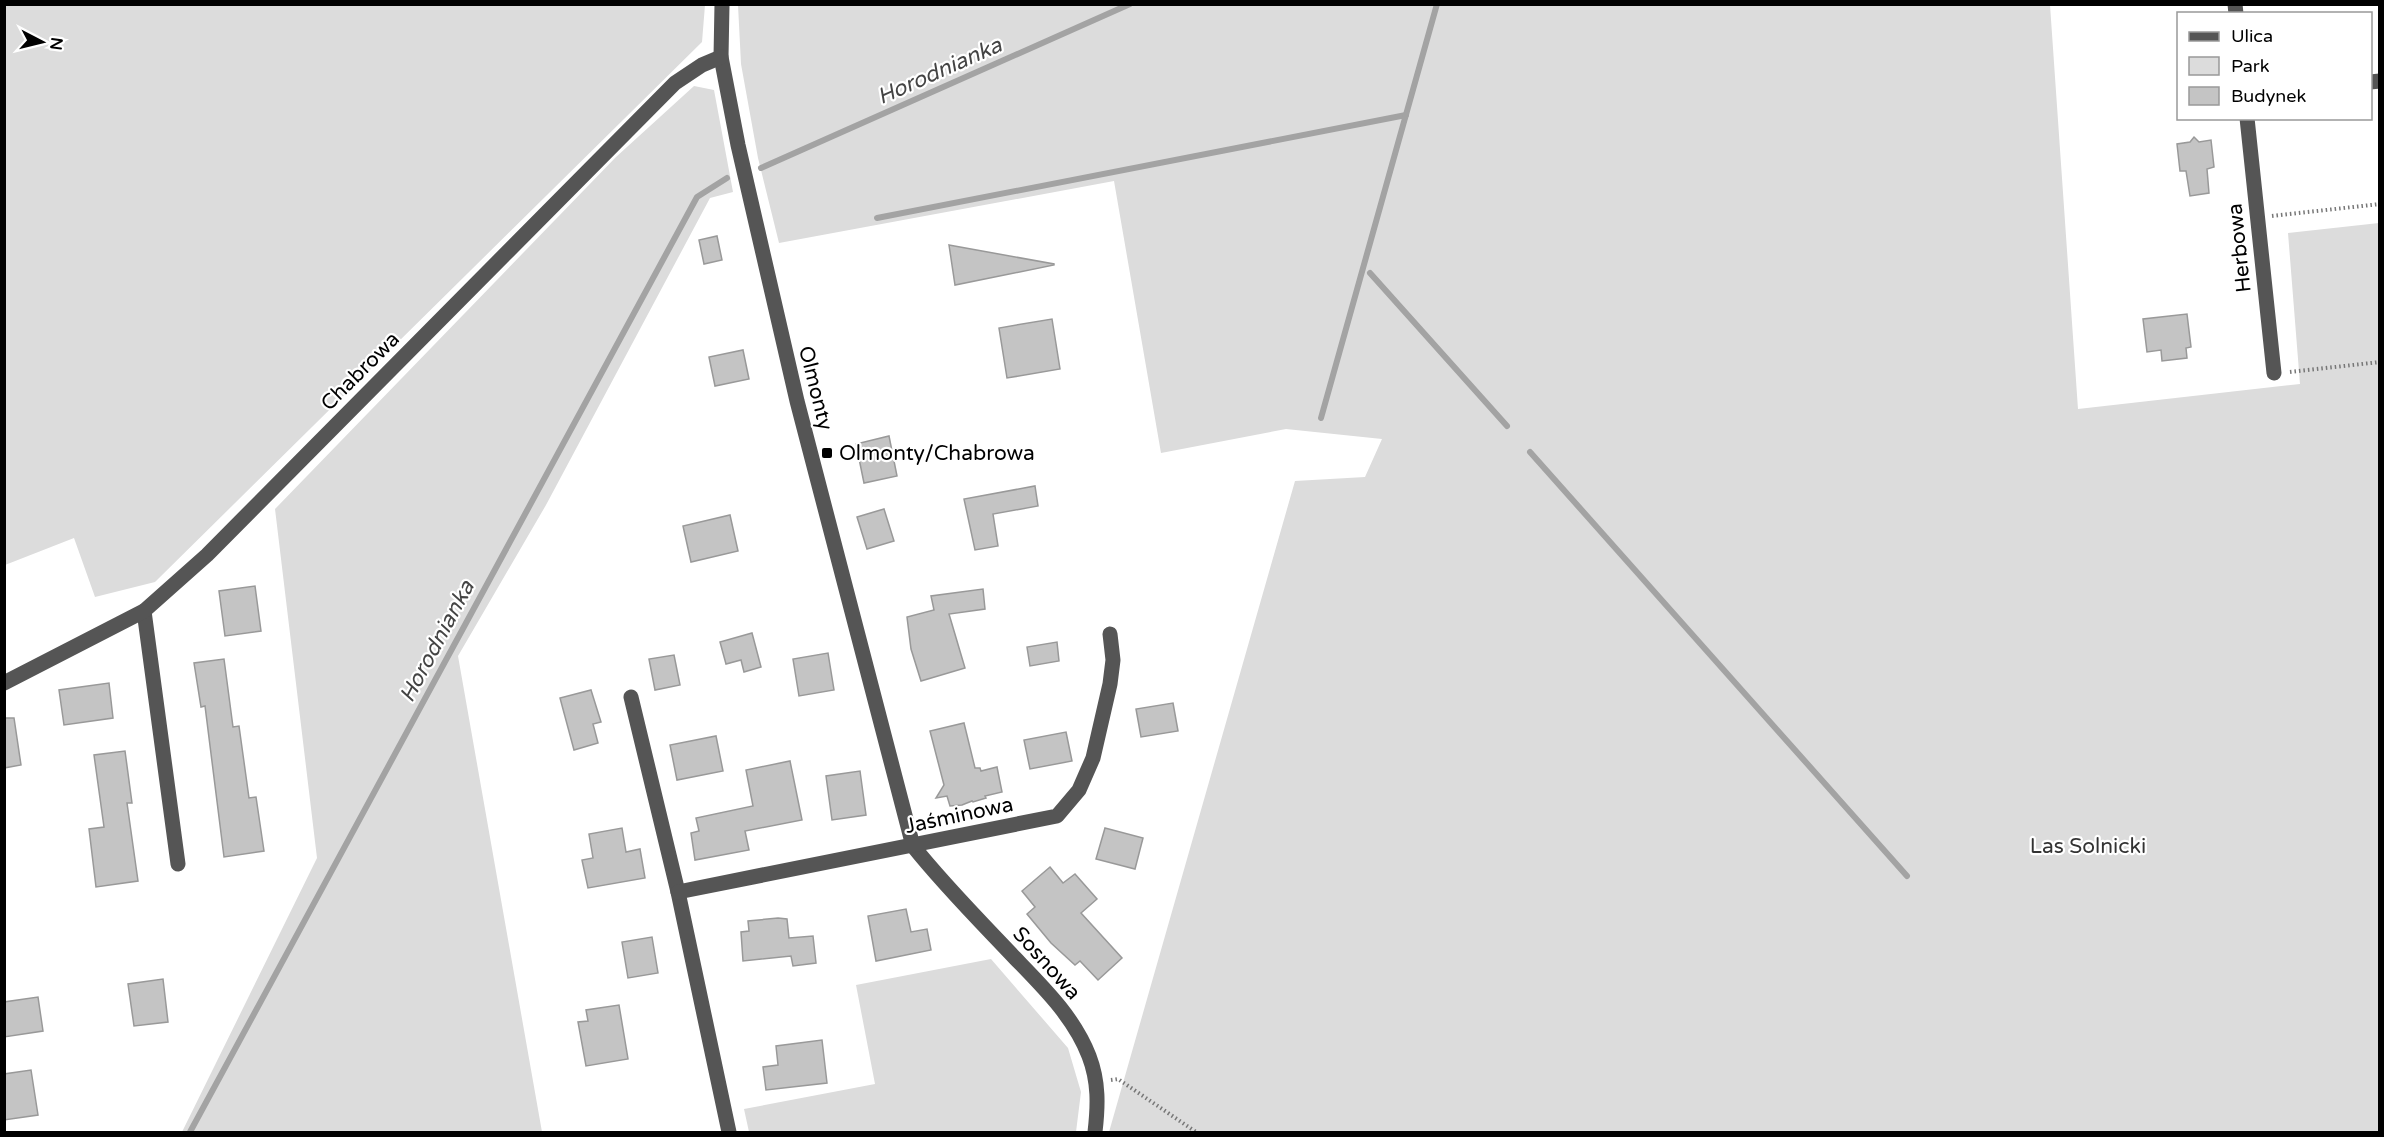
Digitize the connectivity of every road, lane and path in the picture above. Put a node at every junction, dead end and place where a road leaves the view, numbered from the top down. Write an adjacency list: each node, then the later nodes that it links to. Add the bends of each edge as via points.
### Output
1 (723, 4): 2 (street, Olmonty)
2 (721, 57): 8 (street, Chabrowa, via 675,83 207,555); 12 (street, Olmonty, via 797,401)
3 (2247, 120): 5 (street, Herbowa)
4 (2379, 204): 5 (path)
5 (2257, 218): 7 (street, Herbowa)
6 (2379, 362): 7 (path)
7 (2274, 374)
8 (144, 611): 10 (street, Chabrowa); 13 (street)
9 (1110, 634): 12 (street, Jaśminowa, via 1110,684 1093,758 1079,790 1057,816)
10 (4, 683)
11 (631, 698): 14 (street)
12 (913, 846): 14 (street, Jaśminowa); 15 (street, Sosnowa, via 1053,998 1076,1030)
13 (178, 864)
14 (678, 892): 16 (street)
15 (1097, 1083): 17 (street, Sosnowa); 18 (path, via 1118,1079)
16 (729, 1132)
17 (1095, 1132)
18 (1196, 1132)

